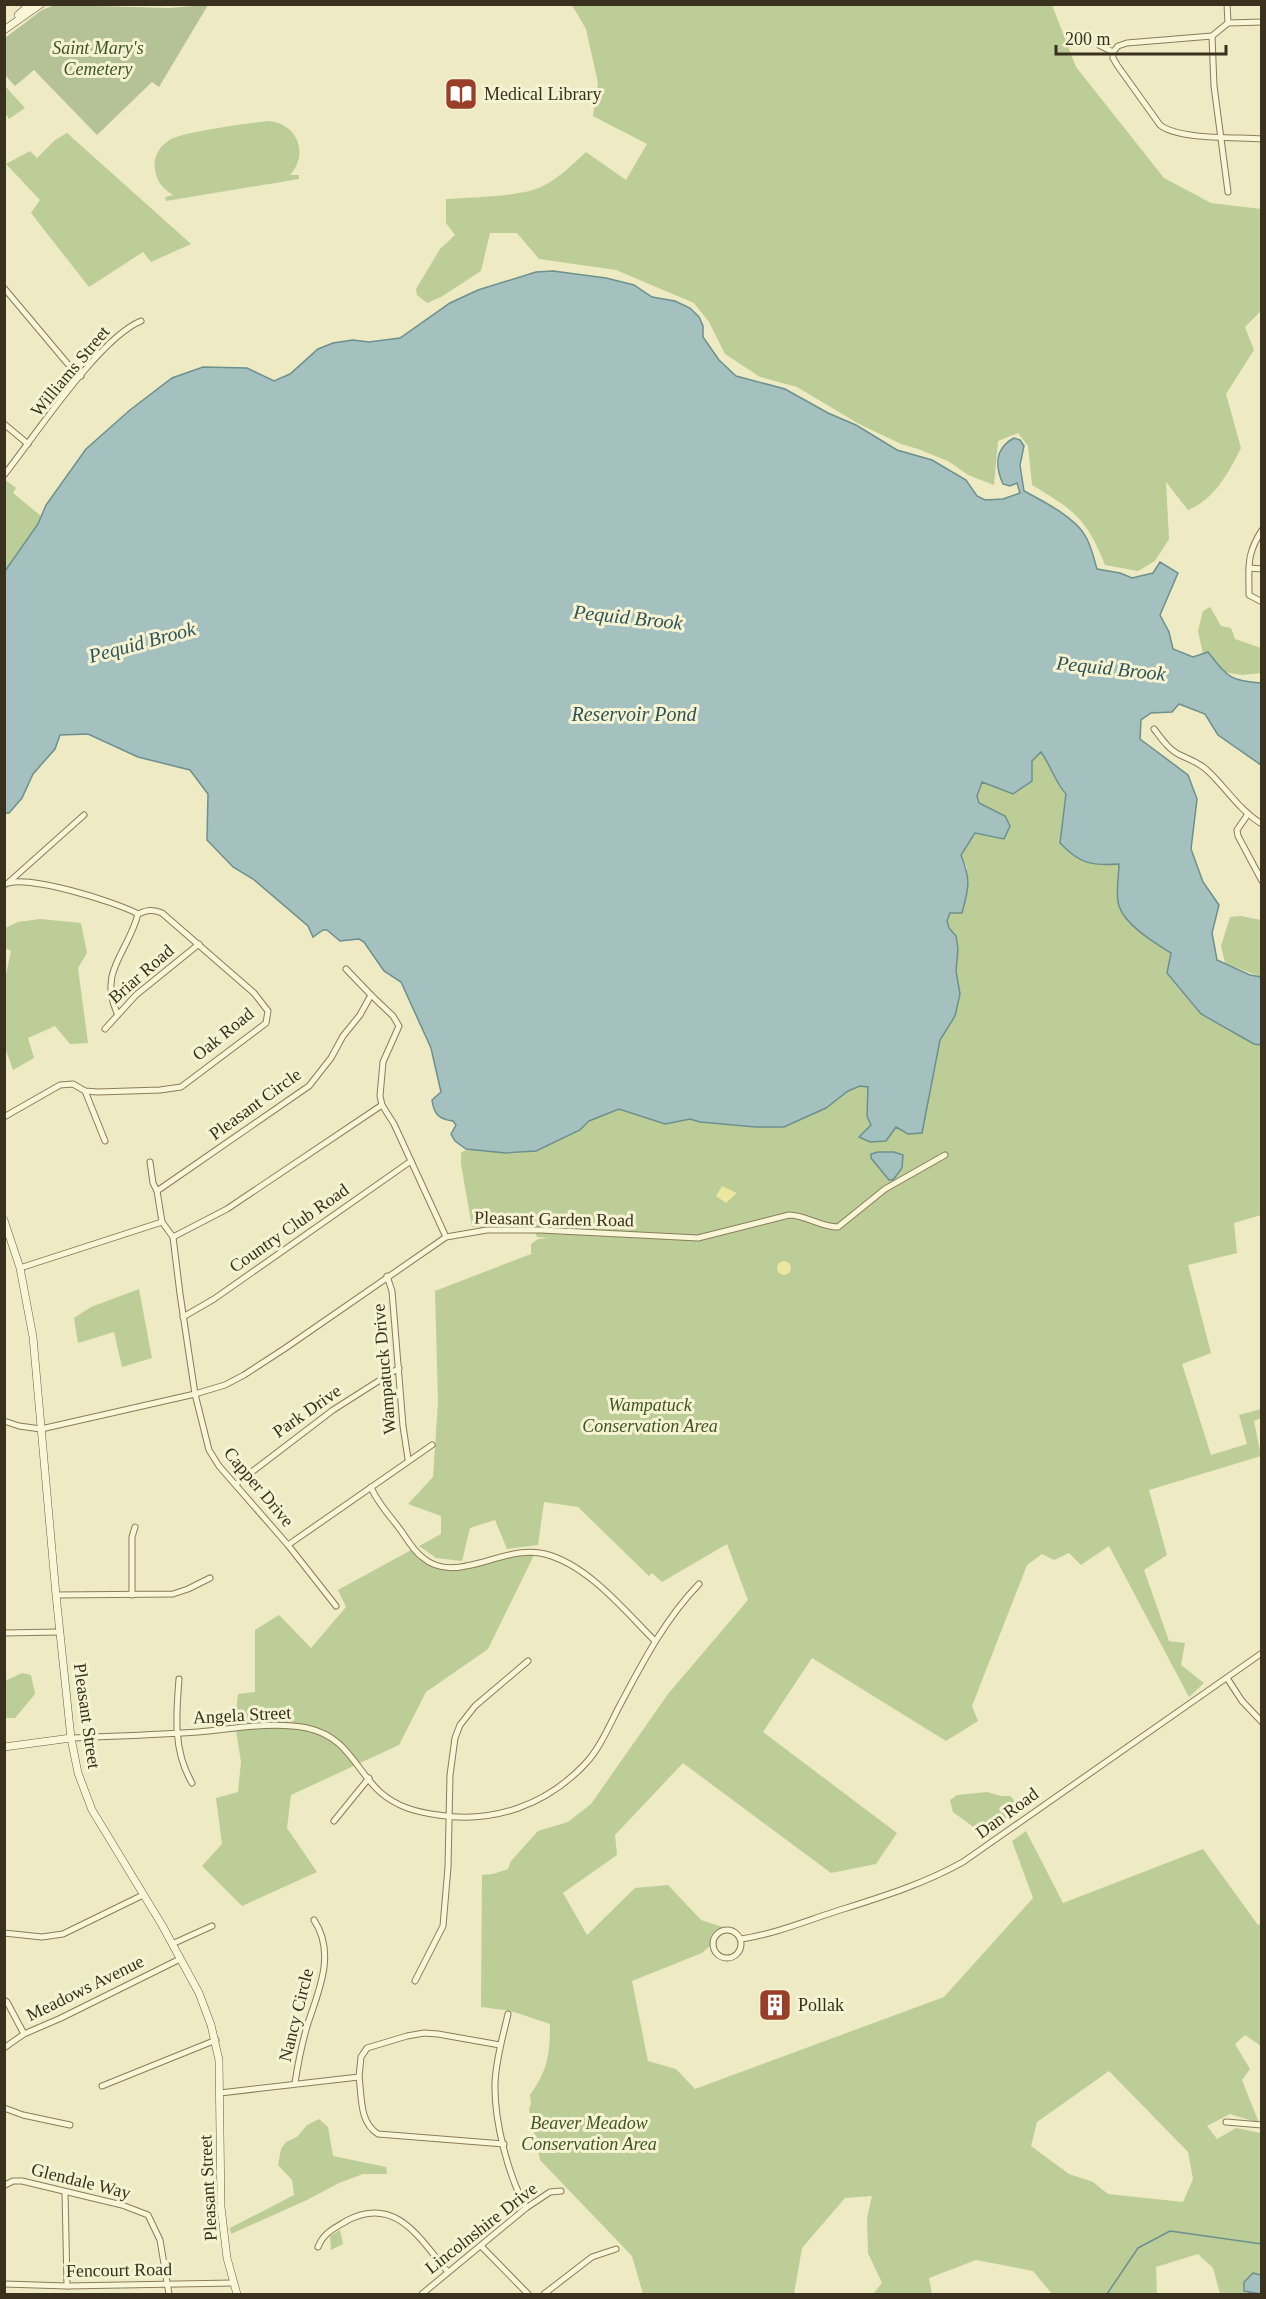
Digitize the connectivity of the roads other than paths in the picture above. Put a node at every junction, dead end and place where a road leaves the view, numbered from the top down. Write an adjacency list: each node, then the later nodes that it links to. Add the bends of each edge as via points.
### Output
1 (30, 4): 6 (main road)
2 (41, 4): 6 (main road)
3 (1227, 4): 5 (street)
4 (1262, 22): 5 (street)
5 (1228, 23): 7 (street)
6 (4, 28)
7 (1212, 36): 9 (street, via 1127,43); 10 (street)
8 (1099, 45): 9 (street)
9 (1113, 52): 10 (street, via 1117,65 1160,125 1192,135)
10 (1220, 136): 11 (street); 12 (street)
11 (1262, 139)
12 (1228, 192)
13 (4, 288): 15 (street)
14 (141, 321): 15 (street, Williams Street, via 124,330)
15 (81, 376): 17 (street, Williams Street)
16 (4, 424): 17 (street)
17 (28, 444): 18 (street, Williams Street)
18 (4, 475)
19 (1262, 530): 20 (street, via 1250,549)
20 (1249, 568): 21 (street); 22 (street, via 1249,595)
21 (1262, 569)
22 (1262, 602)
23 (1154, 729): 24 (street, via 1178,755 1208,770)
24 (1248, 814): 26 (street); 27 (street, via 1237,830 1238,836)
25 (84, 815): 28 (street)
26 (1262, 824)
27 (1262, 881)
28 (7, 884): 29 (street, Oak Road, via 26,883 90,895)
29 (138, 914): 30 (street, Oak Road, via 147,910 162,913); 33 (street, via 111,973 110,993)
30 (199, 944): 33 (street, Briar Road); 35 (street, Oak Road, via 266,1006 266,1023 181,1087)
31 (346, 969): 32 (street)
32 (371, 995): 36 (street, via 399,1026 383,1062); 42 (street, Pleasant Circle, via 309,1086)
33 (117, 1013): 34 (street, Briar Road)
34 (105, 1029)
35 (85, 1091): 37 (street, Oak Road, via 73,1084 60,1085); 38 (street)
36 (382, 1105): 40 (street); 45 (street, via 227,1209)
37 (4, 1117)
38 (105, 1141)
39 (945, 1155): 46 (street, Pleasant Garden Road, via 885,1189 838,1227 789,1215 698,1238 506,1230)
40 (411, 1161): 46 (street); 49 (street, Country Club Road)
41 (150, 1162): 42 (street)
42 (157, 1191): 44 (street)
43 (4, 1220): 47 (main road, Pleasant Street)
44 (162, 1222): 45 (street); 47 (street)
45 (173, 1237): 49 (street, Capper Drive)
46 (446, 1237): 48 (street, Pleasant Garden Road)
47 (20, 1268): 53 (main road, Pleasant Street, via 33,1337)
48 (387, 1276): 50 (street, Wampatuck Drive, via 392,1291); 51 (street, Pleasant Garden Road, via 244,1375)
49 (183, 1317): 51 (street, Capper Drive)
50 (399, 1368): 55 (street, Wampatuck Drive); 56 (street, Park Drive, via 333,1410)
51 (195, 1394): 53 (street, Pleasant Garden Road); 56 (street, Capper Drive, via 209,1450)
52 (4, 1421): 53 (street)
53 (41, 1429): 62 (main road, Pleasant Street)
54 (432, 1445): 55 (street)
55 (408, 1459): 57 (street)
56 (236, 1484): 59 (street, Capper Drive)
57 (371, 1487): 59 (street); 67 (street, via 423,1559 444,1568 512,1552 536,1551 562,1559 589,1577)
58 (135, 1527): 63 (street)
59 (288, 1545): 64 (street, Capper Drive)
60 (210, 1578): 63 (street, via 173,1594)
61 (699, 1584): 67 (street, Angela Street)
62 (56, 1595): 63 (street); 65 (main road, Pleasant Street)
63 (132, 1595)
64 (336, 1606)
65 (60, 1632): 66 (street); 74 (main road, Pleasant Street)
66 (4, 1634)
67 (655, 1641): 78 (street, Angela Street, via 595,1750 561,1785 520,1808 492,1816)
68 (1262, 1653): 70 (street, Dan Road)
69 (528, 1661): 78 (street, via 475,1706 460,1725 453,1752)
70 (1227, 1678): 72 (street); 84 (street, Dan Road, via 963,1862 886,1896)
71 (179, 1679): 73 (street)
72 (1262, 1722)
73 (177, 1733): 74 (street, Angela Street); 76 (street, Angela Street, via 274,1726 306,1728 323,1732 350,1753); 77 (street, via 181,1758)
74 (71, 1738): 75 (main road); 80 (main road, Pleasant Street, via 78,1773 92,1810)
75 (4, 1747)
76 (369, 1778): 78 (street, Angela Street, via 378,1790 401,1806 418,1813); 79 (street)
77 (192, 1783)
78 (450, 1817): 87 (street, via 443,1926)
79 (334, 1821)
80 (143, 1895): 83 (street, via 63,1934 42,1937); 85 (main road, Pleasant Street)
81 (314, 1920): 95 (street, Nancy Circle, via 326,1951 320,1991)
82 (212, 1926): 85 (street)
83 (4, 1933)
84 (741, 1940): 84 (street, Dan Road, via 734,1931 725,1929 717,1933 712,1946 721,1957 731,1958 739,1952)
85 (172, 1944): 86 (main road, Pleasant Street)
86 (180, 1959): 90 (street, Meadows Avenue); 91 (main road, Pleasant Street, via 205,2007)
87 (415, 1981)
88 (4, 2000): 90 (street)
89 (508, 2014): 92 (street)
90 (24, 2034): 93 (street, Meadows Avenue)
91 (216, 2040): 96 (street); 97 (main road, Pleasant Street)
92 (500, 2045): 94 (street, via 438,2034 407,2036 367,2048 361,2057); 102 (street, via 495,2099)
93 (4, 2048)
94 (359, 2077): 95 (street); 102 (street, via 365,2121 378,2134)
95 (295, 2083): 97 (street)
96 (102, 2086)
97 (220, 2093): 111 (main road, Pleasant Street, via 220,2197)
98 (4, 2108): 100 (street)
99 (1226, 2122): 101 (street)
100 (70, 2125)
101 (1262, 2125)
102 (504, 2144): 106 (street, via 513,2180)
103 (5, 2185): 105 (street, Glendale Way, via 22,2181)
104 (561, 2191): 106 (street, Lincolnshire Drive, via 550,2192)
105 (65, 2192): 113 (street, Glendale Way, via 148,2215 160,2240); 114 (street)
106 (526, 2208): 108 (street, Lincolnshire Drive)
107 (318, 2247): 110 (street, via 327,2232 355,2217 377,2212 390,2214 408,2226)
108 (482, 2247): 110 (street, Lincolnshire Drive); 120 (street)
109 (616, 2249): 121 (street, via 592,2257)
110 (448, 2272): 119 (street, Lincolnshire Drive)
111 (233, 2283): 113 (street, Fencourt Road); 118 (main road, Pleasant Street)
112 (4, 2284): 114 (street, Fencourt Road)
113 (166, 2284): 115 (street, Fencourt Road); 117 (street, Glendale Way)
114 (67, 2286): 115 (street, Fencourt Road)
115 (106, 2286): 116 (street)
116 (105, 2295)
117 (169, 2295)
118 (237, 2295)
119 (422, 2295)
120 (528, 2295)
121 (544, 2295)

